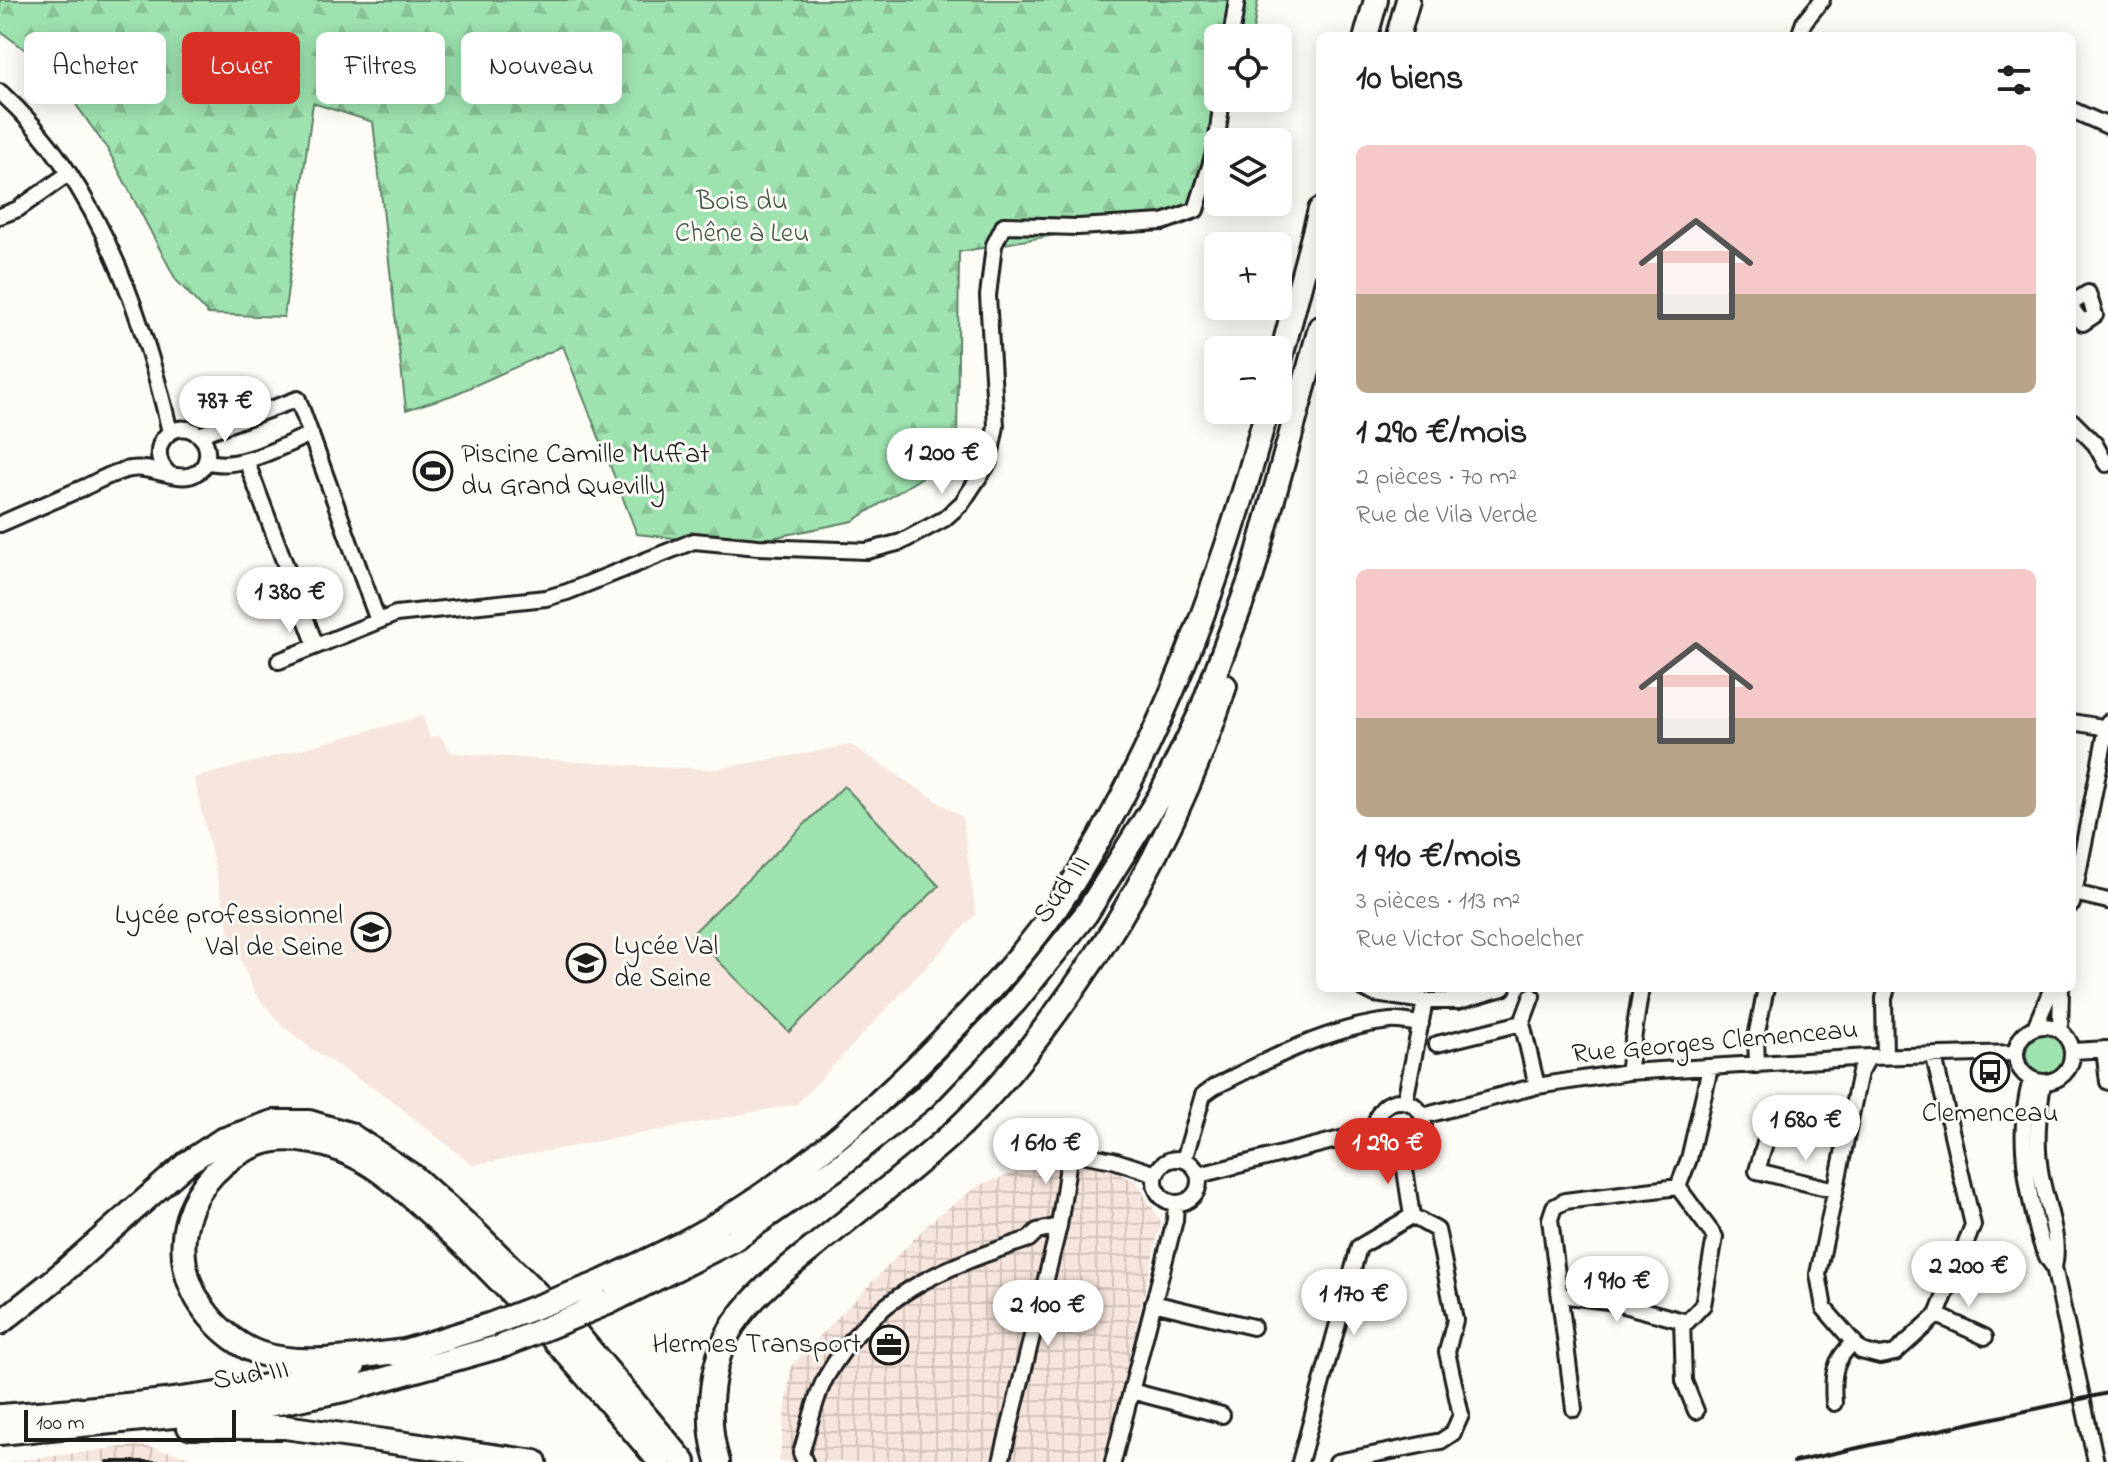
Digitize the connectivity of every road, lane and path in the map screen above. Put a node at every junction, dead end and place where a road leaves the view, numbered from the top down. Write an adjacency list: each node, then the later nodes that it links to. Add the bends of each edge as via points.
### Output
1 (1237, 0): 5 (street)
2 (1376, 0): 6 (highway)
3 (1408, 0): 7 (highway)
4 (1822, 0): 8 (street)
5 (1233, 24)
6 (1367, 32)
7 (1399, 32)
8 (1800, 32)
9 (0, 92): 13 (street, via 32,124)
10 (1220, 112): 33 (street, via 1216,147 1196,210 1163,222 1004,225 994,245 988,296 996,426 989,462 962,503 944,519 901,542 867,551 694,541 546,598 396,614)
11 (2076, 112): 12 (street)
12 (2108, 126)
13 (68, 174): 14 (street); 22 (street, via 122,273)
14 (0, 216)
15 (1316, 225): 18 (highway)
16 (2076, 300): 17 (street, via 2088,293 2095,315 2083,323)
17 (2076, 314)
18 (1287, 336)
19 (1316, 343): 31 (highway, Sud III)
20 (1263, 424): 80 (highway, Sud III, via 1192,647 1128,786 1058,905 995,985 845,1134 774,1187)
21 (2076, 425): 28 (street)
22 (170, 432): 24 (street, via 185,429); 25 (street)
23 (311, 434): 24 (street, via 298,399); 26 (street); 33 (street)
24 (199, 435): 27 (street, via 207,448)
25 (160, 445): 29 (street); 30 (street, via 160,462)
26 (246, 460): 27 (street); 34 (street)
27 (206, 461): 30 (street, via 188,477)
28 (2106, 464)
29 (122, 470): 30 (street, via 146,467); 32 (street)
30 (168, 473)
31 (1270, 516): 80 (highway, Sud III, via 1200,714 1161,794 1086,914 1015,1002 923,1098 841,1165 733,1240); 101 (highway, via 1239,643 1205,749 1135,894 1081,980 1016,1067 947,1139 781,1274 738,1318 717,1357 711,1414)
32 (0, 524)
33 (378, 621): 34 (street)
34 (316, 646): 35 (street)
35 (279, 661)
36 (2076, 722): 37 (street)
37 (2108, 726): 38 (street)
38 (2076, 884)
39 (2076, 899): 40 (street)
40 (2108, 901)
41 (1371, 992): 49 (street)
42 (1489, 992): 49 (street, via 1459,1001)
43 (1640, 992): 63 (street)
44 (1765, 992): 61 (street, via 1756,1037)
45 (1886, 992): 59 (street)
46 (2050, 992): 52 (street)
47 (2061, 992): 53 (street)
48 (1532, 996): 50 (street)
49 (1425, 1001): 51 (street)
50 (1522, 1023): 54 (street); 66 (street)
51 (1421, 1024): 67 (street); 72 (street, via 1392,1021 1340,1033 1289,1049 1214,1087 1203,1095)
52 (2035, 1027): 53 (street); 57 (street, via 2021,1037)
53 (2060, 1031): 56 (street)
54 (1437, 1044)
55 (2106, 1049): 56 (street); 65 (street)
56 (2073, 1051): 64 (street, via 2065,1074 2055,1081)
57 (2016, 1053): 60 (street, Rue Georges Clemenceau); 64 (street, via 2022,1073)
58 (1869, 1057): 59 (street, Rue Georges Clemenceau); 61 (street, Rue Georges Clemenceau); 76 (street, via 1860,1072)
59 (1885, 1057): 60 (street, Rue Georges Clemenceau)
60 (1934, 1057): 83 (street, via 1973,1225)
61 (1757, 1065): 62 (street, Rue Georges Clemenceau)
62 (1710, 1068): 63 (street, Rue Georges Clemenceau); 75 (street)
63 (1628, 1072): 66 (street, Rue Georges Clemenceau)
64 (2037, 1081): 107 (street, via 2038,1153 2058,1251 2054,1267)
65 (2108, 1082)
66 (1537, 1086): 68 (street, Rue Georges Clemenceau)
67 (1405, 1101): 68 (street); 69 (street, via 1381,1110)
68 (1423, 1116): 71 (street, via 1423,1135)
69 (1376, 1130): 71 (street, via 1384,1143); 74 (street)
70 (1765, 1143): 76 (street, via 1757,1171)
71 (1402, 1150): 78 (street)
72 (1184, 1160): 73 (street, via 1165,1163); 74 (street)
73 (1156, 1174): 77 (street, via 1159,1194); 79 (street, via 1070,1152)
74 (1199, 1175): 77 (street, via 1195,1195)
75 (1678, 1187): 81 (street, via 1565,1201 1554,1207 1550,1219); 84 (street, via 1715,1237 1703,1305)
76 (1835, 1190): 88 (street, via 1818,1274 1820,1294 1824,1308)
77 (1176, 1204): 82 (street)
78 (1412, 1216): 105 (street, via 1359,1247); 106 (street, via 1437,1230 1455,1320 1447,1352 1461,1415 1453,1433 1441,1441)
79 (1059, 1226): 102 (street, via 937,1272 880,1308 825,1379 801,1453); 103 (street)
80 (603, 1293): 89 (highway, Sud III, bridge); 96 (highway, Sud III, bridge, via 505,1345 349,1389 254,1408)
81 (1560, 1295): 84 (street, via 1608,1301); 92 (street)
82 (1153, 1303): 86 (street); 90 (street)
83 (1937, 1315): 87 (street); 88 (street, via 1895,1353 1861,1351)
84 (1682, 1321): 93 (street, via 1684,1381)
85 (0, 1323): 100 (highway, via 187,1163 222,1140 273,1122 309,1122 349,1134 423,1185 572,1328)
86 (1253, 1327)
87 (1985, 1337)
88 (1854, 1342): 91 (street, via 1837,1359)
89 (406, 1351): 95 (highway, Sud III, via 334,1372 192,1397); 99 (highway, via 305,1360 261,1354 222,1332 197,1301 182,1250 186,1223 211,1175 261,1143 322,1144 365,1162 429,1212 520,1301)
90 (1131, 1391): 94 (street); 104 (street)
91 (1834, 1403)
92 (1574, 1409)
93 (1696, 1411)
94 (1222, 1415)
95 (0, 1416)
96 (149, 1418): 97 (highway, Sud III); 98 (highway, via 175,1427 285,1427)
97 (0, 1433)
98 (535, 1462)
99 (660, 1462)
100 (684, 1462)
101 (718, 1462)
102 (805, 1462)
103 (1001, 1462)
104 (1113, 1462)
105 (1300, 1462)
106 (1337, 1462)
107 (2096, 1462)

